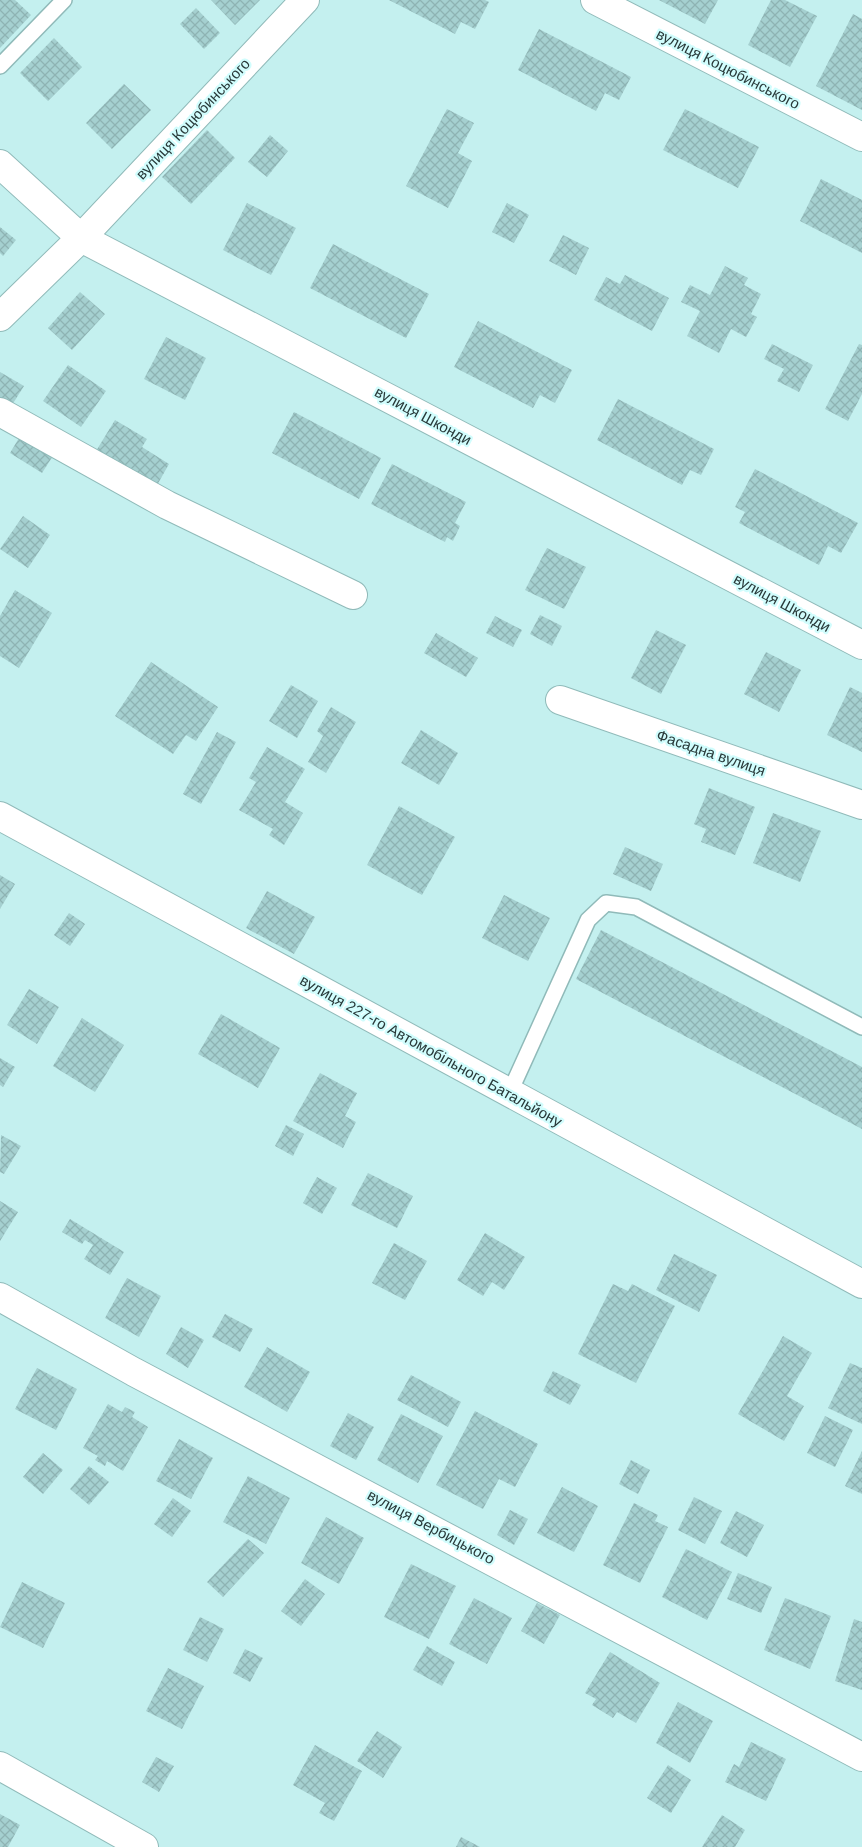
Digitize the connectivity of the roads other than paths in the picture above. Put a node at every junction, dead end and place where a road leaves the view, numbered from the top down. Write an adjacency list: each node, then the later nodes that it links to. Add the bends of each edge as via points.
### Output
1 (64, 0): 4 (lane)
2 (304, 0): 7 (street, вулиця Коцюбинського)
3 (595, 0): 5 (street, вулиця Коцюбинського)
4 (0, 66)
5 (862, 137)
6 (0, 164): 7 (street, вулиця Шконди)
7 (81, 238): 8 (street, вулиця Коцюбинського); 11 (street, вулиця Шконди)
8 (0, 317)
9 (0, 412): 10 (street, via 167,505)
10 (353, 595)
11 (862, 645)
12 (560, 700): 13 (street, Фасадна вулиця)
13 (862, 805)
14 (0, 816): 16 (street, вулиця 227-го Автомобільного Батальйону)
15 (862, 1027): 16 (lane, via 636,907 606,903 588,920)
16 (508, 1094): 17 (street, вулиця 227-го Автомобільного Батальйону)
17 (862, 1284)
18 (0, 1297): 19 (street, вулиця Вербицького, via 134,1372)
19 (862, 1757)
20 (0, 1766): 21 (street)
21 (144, 1847)

